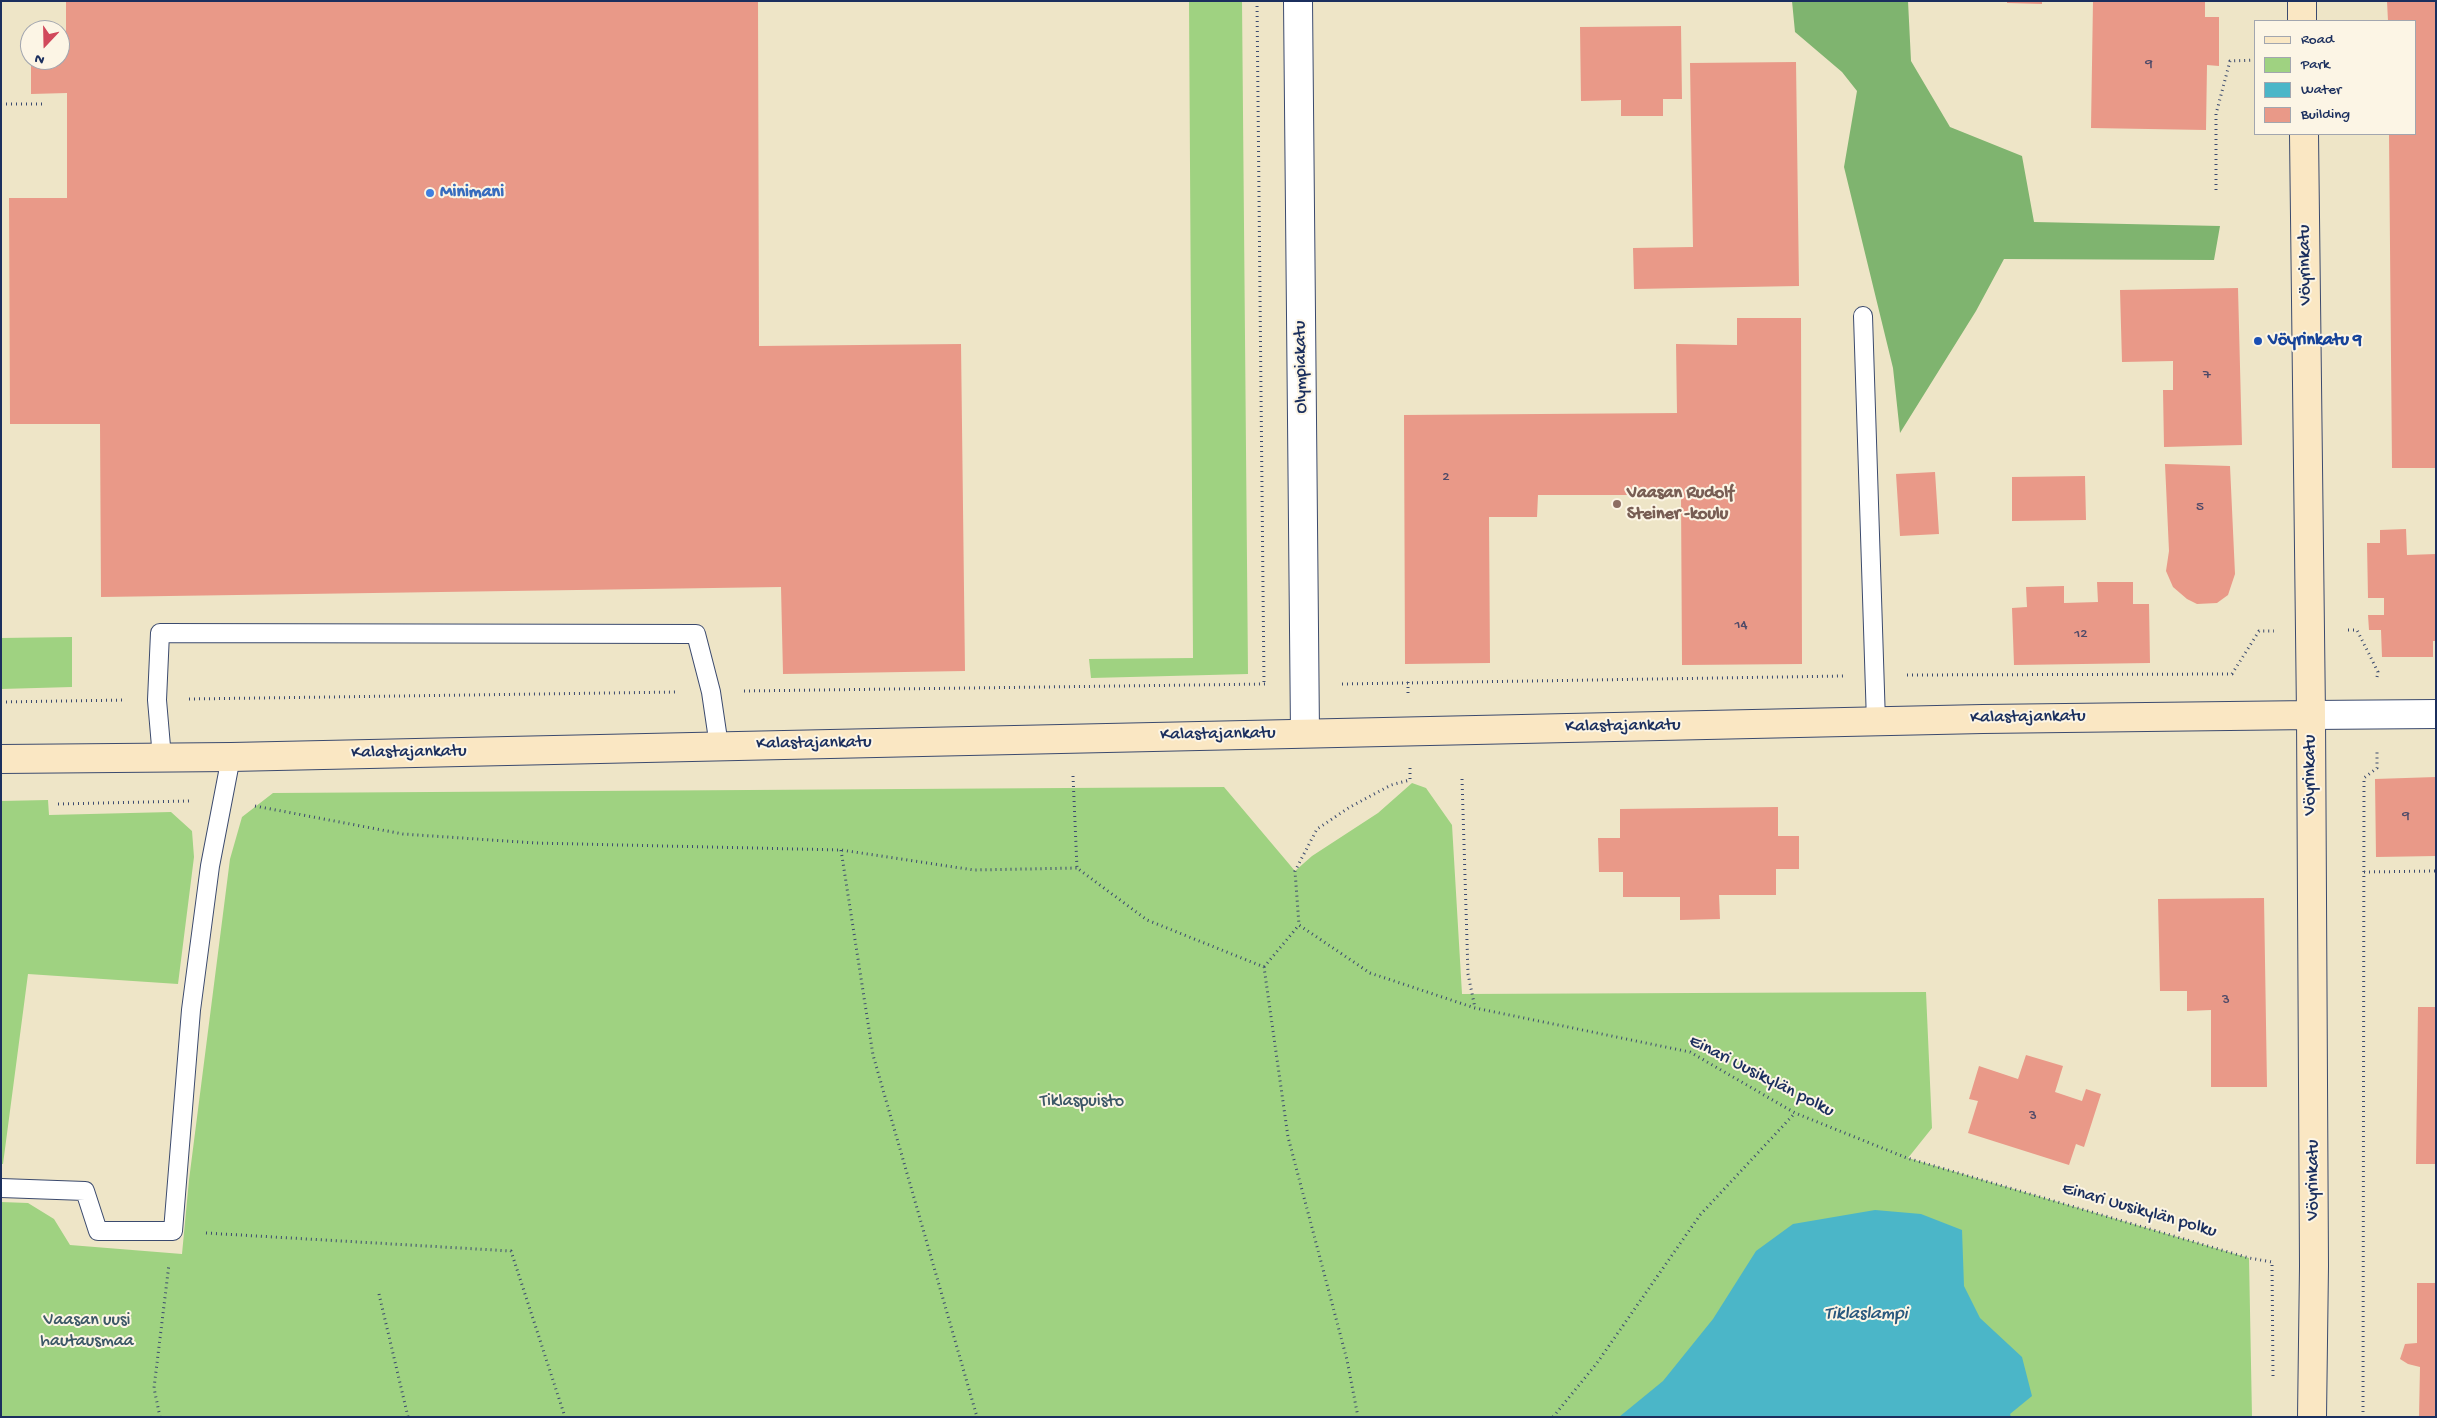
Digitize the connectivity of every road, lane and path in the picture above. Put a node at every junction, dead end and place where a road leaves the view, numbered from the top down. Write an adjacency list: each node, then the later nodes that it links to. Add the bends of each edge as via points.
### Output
1 (1257, 1): 15 (path)
2 (1298, 1): 16 (street, Olympiakatu)
3 (2302, 1): 4 (street)
4 (2302, 20)
5 (2254, 60): 9 (path, via 2230,61 2216,114)
6 (1, 104): 7 (path)
7 (45, 104)
8 (2304, 135): 21 (street, Vöyrinkatu)
9 (2216, 190)
10 (1863, 316): 14 (lane)
11 (2357, 630): 13 (path)
12 (2259, 631): 14 (path, via 2232,674)
13 (2378, 672)
14 (1874, 676): 16 (path); 22 (lane)
15 (1264, 684): 16 (path); 17 (path)
16 (1305, 684): 23 (street, Olympiakatu)
17 (711, 692): 18 (path); 18 (lane, via 696,634 160,632); 25 (lane)
18 (158, 700): 19 (path); 27 (lane)
19 (1, 702)
20 (2436, 714): 21 (street, Kalastajankatu)
21 (2311, 715): 22 (street, Kalastajankatu, via 2214,714); 52 (street, Vöyrinkatu)
22 (1876, 722): 23 (street, Kalastajankatu)
23 (1305, 733): 24 (street, Kalastajankatu)
24 (1073, 738): 25 (street, Kalastajankatu); 35 (path)
25 (720, 746): 26 (street, Kalastajankatu)
26 (231, 757): 27 (street, Kalastajankatu); 32 (lane)
27 (162, 758): 28 (street, Kalastajankatu)
28 (1, 759)
29 (2376, 768): 37 (path, via 2364,778)
30 (1462, 779): 40 (path, via 1468,974)
31 (1410, 780): 38 (path, via 1390,785 1317,829 1295,871)
32 (223, 800): 33 (path); 34 (path, via 402,834 535,843); 43 (lane, via 210,866 192,1010)
33 (58, 804)
34 (842, 850): 35 (path, via 974,870); 49 (path, via 873,1055)
35 (1077, 868): 39 (path, via 1147,920)
36 (2436, 871): 37 (path)
37 (2364, 872): 53 (path)
38 (1299, 924): 39 (path); 40 (path, Einari Uusikylän polku, via 1370,973)
39 (1264, 967): 50 (path, via 1288,1137 1347,1360)
40 (1475, 1008): 41 (path, Einari Uusikylän polku, via 1690,1052)
41 (1795, 1114): 45 (path, Einari Uusikylän polku, via 1907,1158 2272,1262); 51 (path, via 1700,1216 1597,1362)
42 (1, 1188): 43 (lane, via 84,1191 98,1231)
43 (173, 1231): 46 (path, via 154,1388); 48 (path, via 511,1251)
44 (379, 1294): 47 (path)
45 (2273, 1378)
46 (160, 1417)
47 (408, 1417)
48 (565, 1417)
49 (977, 1417)
50 (1358, 1417)
51 (1553, 1417)
52 (2312, 1417)
53 (2363, 1417)

